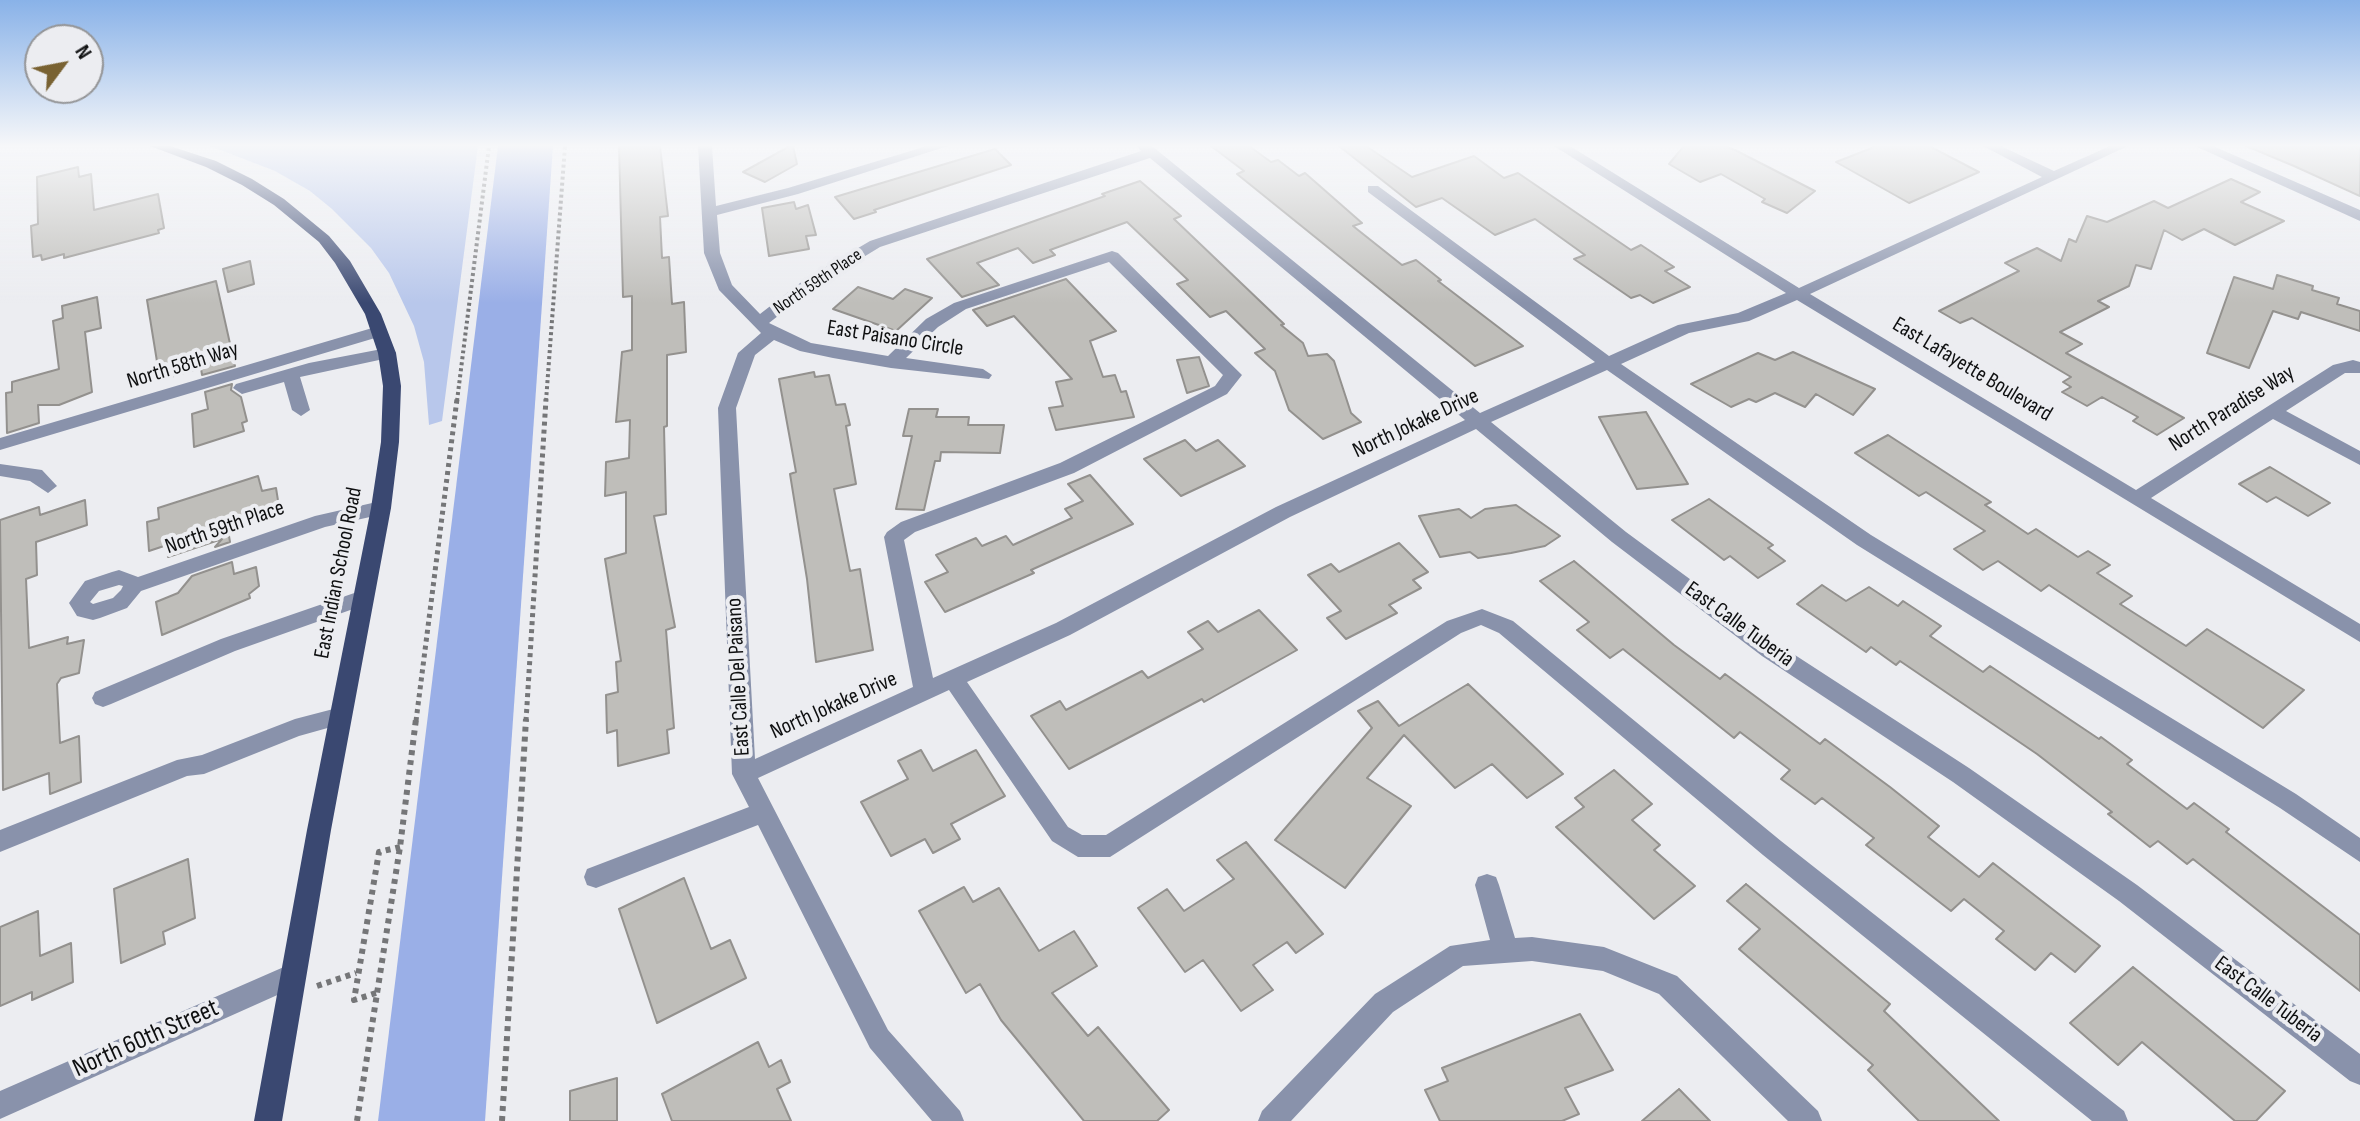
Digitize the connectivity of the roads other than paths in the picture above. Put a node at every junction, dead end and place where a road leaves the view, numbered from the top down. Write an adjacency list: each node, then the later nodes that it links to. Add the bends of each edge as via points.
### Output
1 (273, 198): 14 (main road, East Indian School Road, via 342,261)
2 (708, 198): 10 (street)
3 (764, 198): 10 (street)
4 (1004, 198): 13 (street, North 59th Place, via 875,244 810,283)
5 (1209, 198): 24 (street, East Calle Tuberia)
6 (1386, 198): 17 (street)
7 (1645, 198): 12 (street, East Lafayette Boulevard)
8 (2007, 198): 12 (street, North Jokake Drive)
9 (2320, 198): 11 (street)
10 (709, 212): 13 (street, via 712,253 725,287)
11 (2360, 216)
12 (1798, 294): 17 (street, North Jokake Drive, via 1743,317 1684,329); 29 (street, East Lafayette Boulevard)
13 (765, 328): 16 (street, East Paisano Circle, via 806,347); 39 (street, East Calle Del Paisano, via 747,353 727,408)
14 (379, 331): 15 (main road, East Indian School Road); 25 (street, North 58th Way)
15 (387, 353): 19 (street); 30 (main road, East Indian School Road, via 390,442)
16 (891, 363): 20 (street, East Paisano Circle); 35 (street, via 910,341 960,306 1112,256 1233,375 1221,390 1067,468 908,527 894,537)
17 (1608, 363): 24 (street, North Jokake Drive); 43 (street, via 1864,540 2288,801)
18 (2357, 366): 23 (street, North Paradise Way, via 2339,369)
19 (290, 374): 21 (street); 22 (street)
20 (983, 375)
21 (242, 388)
22 (301, 410)
23 (2273, 412): 26 (street); 29 (street, North Paradise Way)
24 (1480, 420): 34 (street, North Jokake Drive, via 1283,512 1063,629); 48 (street, East Calle Tuberia, via 1619,537 1770,650 2115,884)
25 (0, 444)
26 (2360, 459)
27 (0, 470): 28 (street, via 35,475)
28 (48, 486)
29 (2137, 498): 33 (street, East Lafayette Boulevard)
30 (381, 508): 31 (street, North 59th Place, via 322,521); 32 (main road, East Indian School Road)
31 (133, 586)
32 (363, 598): 36 (street, via 228,645); 37 (main road, East Indian School Road)
33 (2360, 634)
34 (953, 679): 35 (street, North Jokake Drive); 54 (street, via 1060,834 1078,846 1110,846 1454,627 1482,617 1506,627)
35 (925, 691): 39 (street, North Jokake Drive)
36 (103, 698)
37 (341, 716): 38 (street); 47 (main road, East Indian School Road)
38 (196, 766): 41 (street); 42 (street)
39 (744, 774): 40 (street, East Calle Del Paisano)
40 (763, 812): 44 (street); 51 (street, East Calle Del Paisano, via 879,1039)
41 (0, 841)
42 (0, 849)
43 (2360, 851)
44 (596, 877)
45 (1487, 885): 46 (street)
46 (1506, 951): 52 (street, via 1459,954 1384,1003); 53 (street, via 1532,949 1604,959 1668,985)
47 (291, 986): 49 (street, North 60th Street); 50 (main road, East Indian School Road)
48 (2360, 1071)
49 (0, 1105)
50 (268, 1121)
51 (950, 1121)
52 (1272, 1121)
53 (1808, 1121)
54 (2114, 1121)

